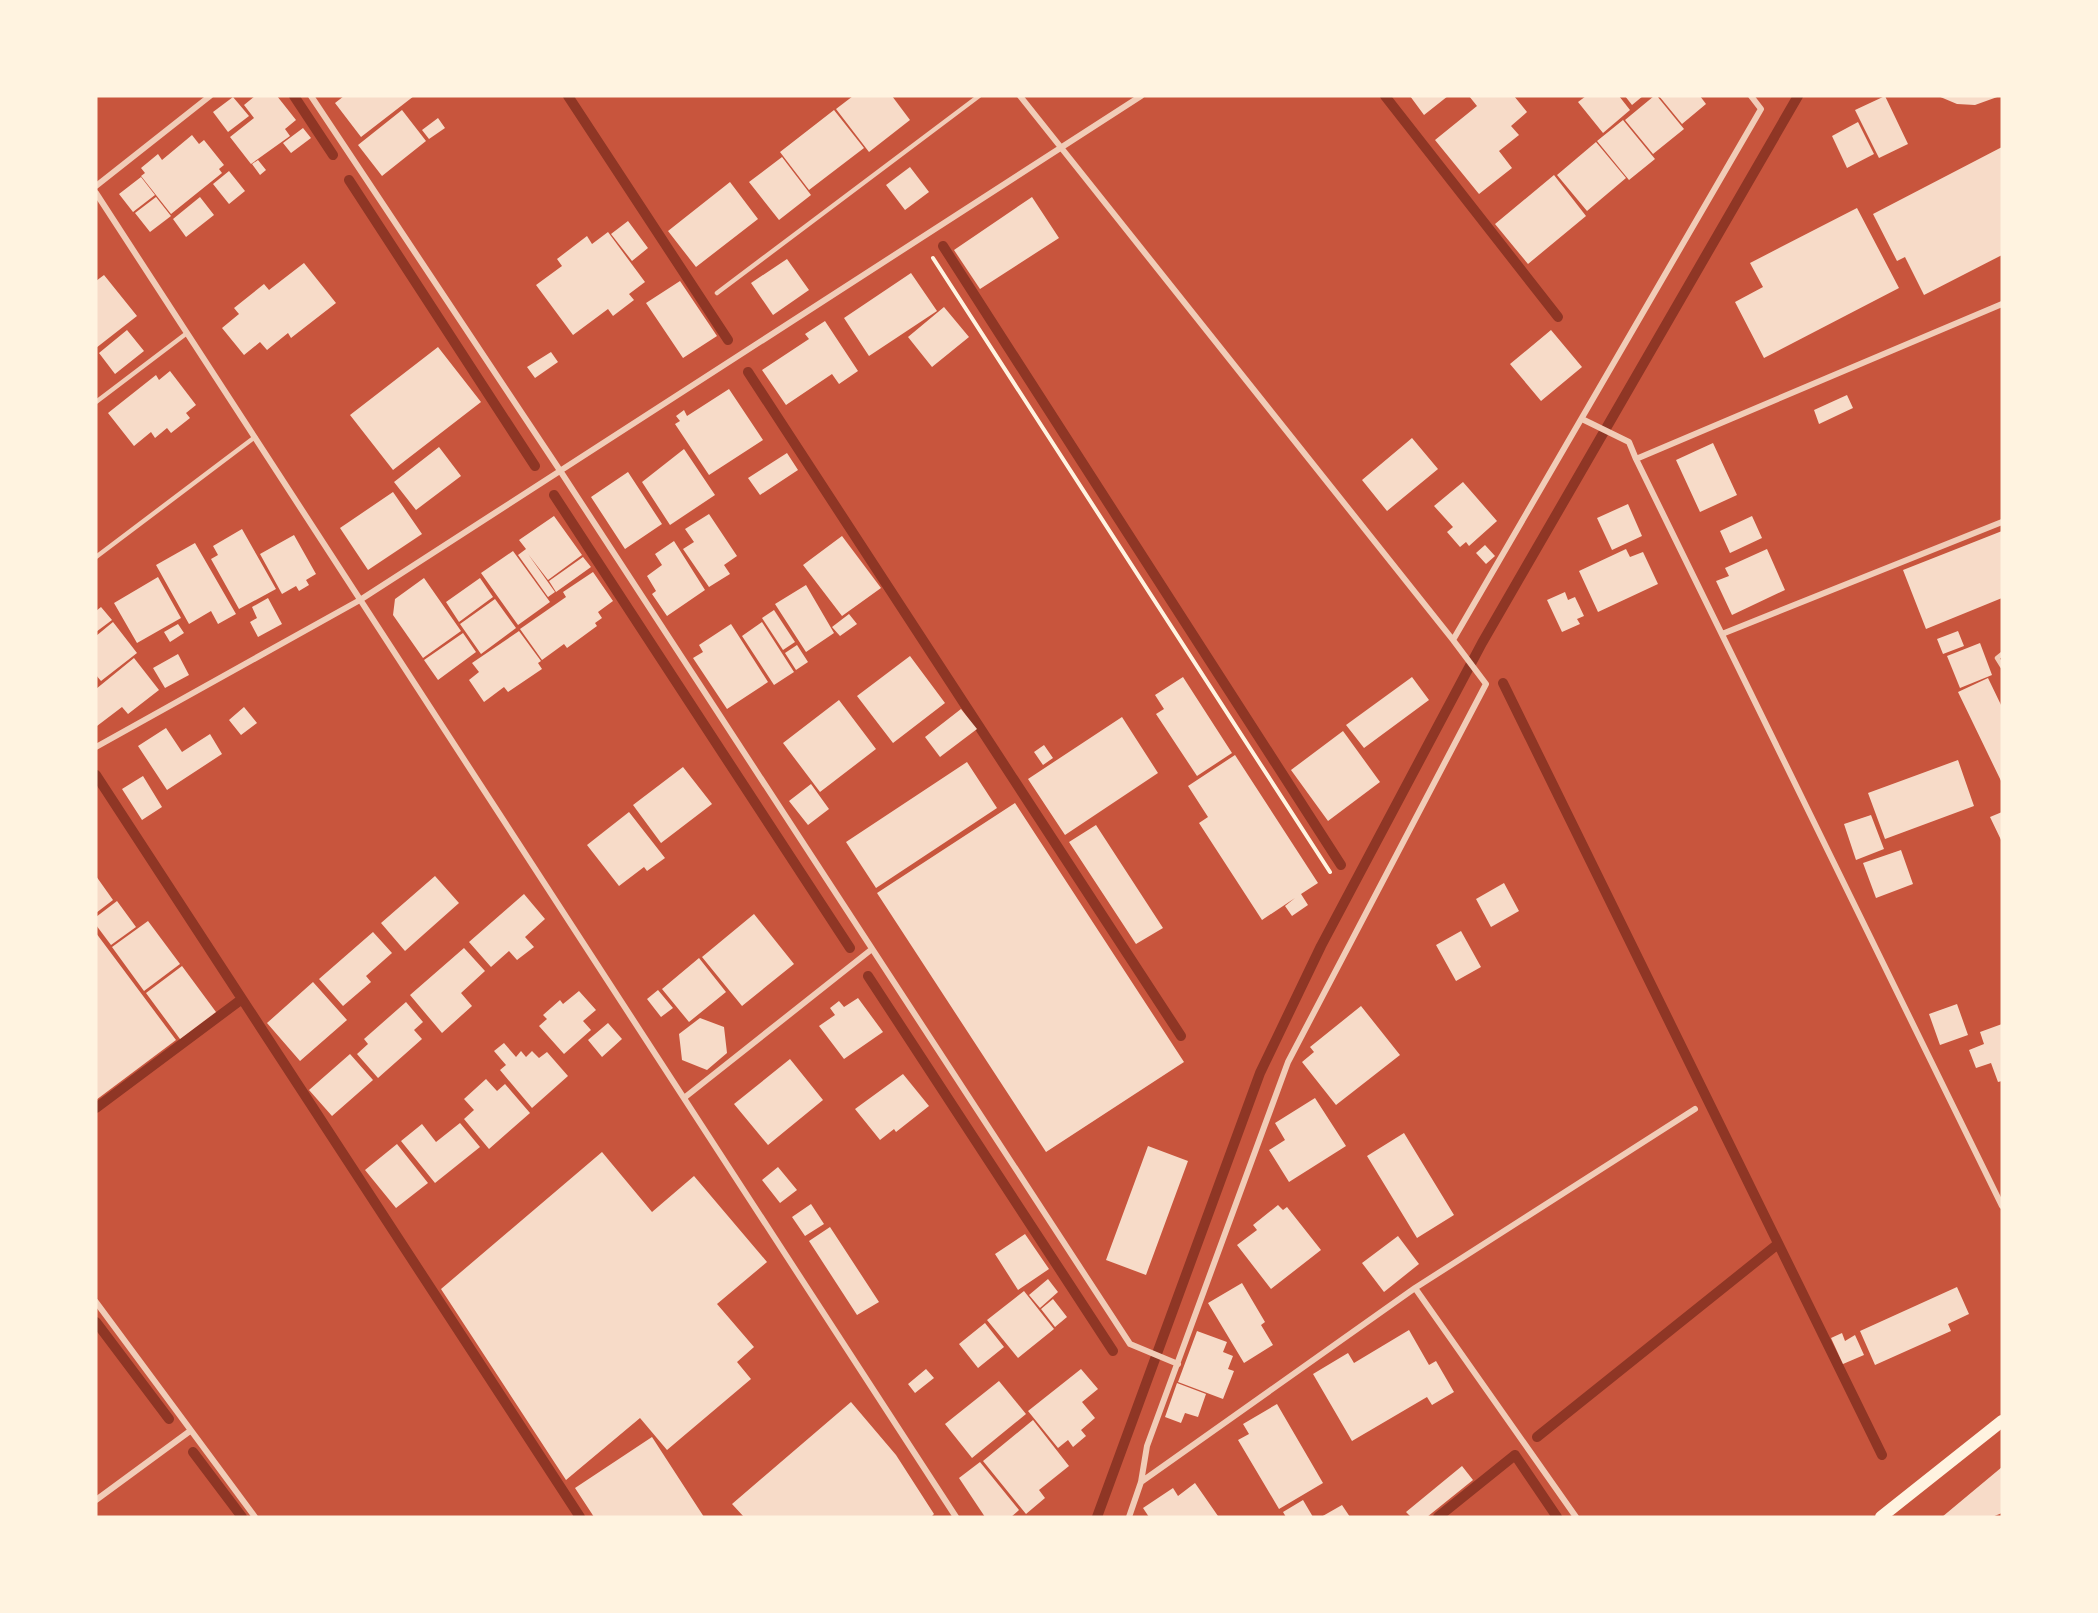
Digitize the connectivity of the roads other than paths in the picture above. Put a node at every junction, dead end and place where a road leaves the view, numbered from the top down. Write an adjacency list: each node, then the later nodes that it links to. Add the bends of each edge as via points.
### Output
1 (210, 96): 8 (street)
2 (311, 96): 17 (street)
3 (978, 96): 10 (lane)
4 (1020, 96): 7 (street)
5 (1141, 96): 7 (street)
6 (1751, 96): 14 (street, via 1761,109)
7 (1060, 148): 17 (street); 22 (street)
8 (96, 186)
9 (96, 194): 12 (street)
10 (717, 293)
11 (2002, 304): 16 (street)
12 (187, 333): 13 (lane); 15 (street)
13 (96, 402)
14 (1582, 419): 16 (street, via 1629,442); 22 (street)
15 (255, 437): 19 (lane); 20 (street)
16 (1636, 459): 21 (street)
17 (560, 469): 20 (street); 26 (street)
18 (2002, 522): 21 (street)
19 (96, 556)
20 (360, 600): 25 (street); 27 (street)
21 (1722, 634): 29 (street)
22 (1453, 640): 32 (street, via 1486,684 1288,1062)
23 (2002, 654): 24 (lane, via 1997,658)
24 (2002, 666)
25 (96, 747)
26 (872, 949): 27 (street); 32 (street, via 1130,1344)
27 (684, 1098): 38 (street)
28 (1695, 1109): 30 (street)
29 (2002, 1206)
30 (1414, 1288): 35 (street); 40 (street)
31 (96, 1302): 34 (street)
32 (1178, 1364): 35 (street, via 1147,1446)
33 (2002, 1420): 41 (main road)
34 (190, 1431): 36 (street); 37 (street)
35 (1141, 1482): 39 (street)
36 (96, 1500)
37 (255, 1517)
38 (956, 1517)
39 (1130, 1517)
40 (1576, 1517)
41 (1881, 1517)

